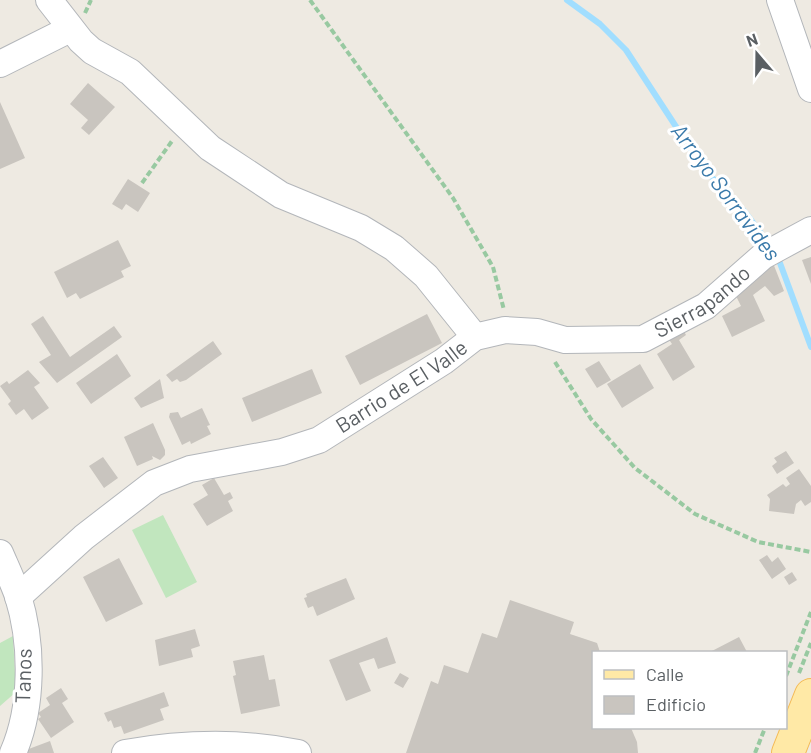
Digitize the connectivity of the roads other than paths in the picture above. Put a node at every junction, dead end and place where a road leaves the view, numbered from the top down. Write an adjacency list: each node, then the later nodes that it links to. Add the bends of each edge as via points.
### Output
1 (49, 0): 3 (street, Barrio de El Valle)
2 (780, 0): 5 (street)
3 (70, 29): 4 (street); 7 (street, Barrio de El Valle, via 92,51 130,72 185,127 244,172 281,195 361,228 394,248 426,276)
4 (0, 64)
5 (811, 88)
6 (811, 230): 7 (street, Sierrapando, via 774,251 706,306 643,339 565,340 537,332 505,330)
7 (475, 337): 9 (street, Barrio de El Valle, via 319,440 282,452 190,469 154,483 84,537)
8 (0, 553): 9 (street)
9 (18, 597): 12 (street, Tanos, via 28,647 26,697)
10 (811, 694): 15 (main road)
11 (811, 741): 16 (main road)
12 (13, 753)
13 (125, 753): 14 (street, via 216,743)
14 (298, 753)
15 (788, 753)
16 (806, 753)

